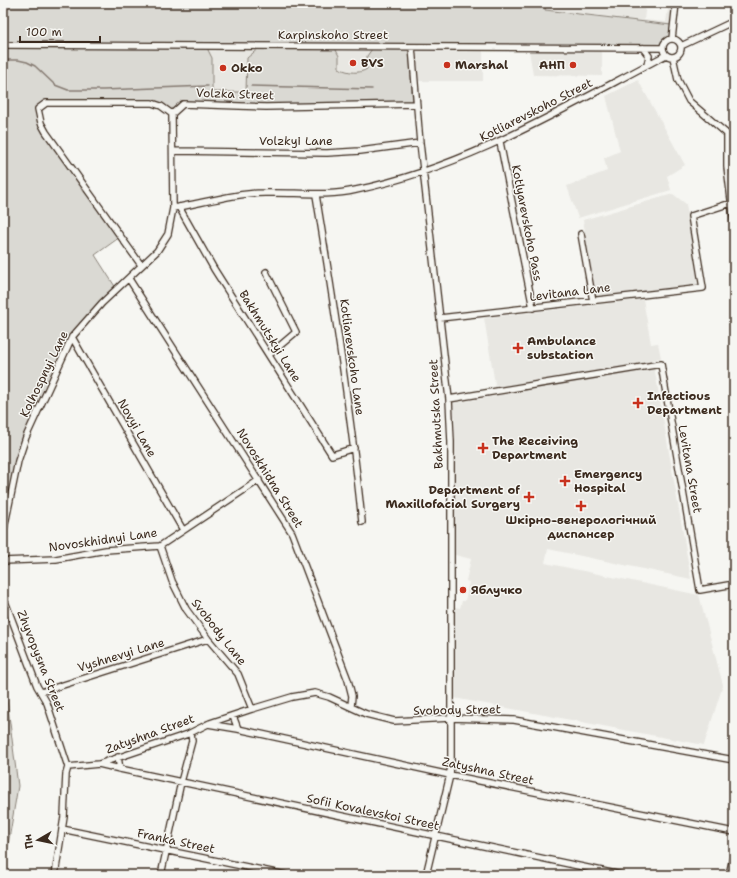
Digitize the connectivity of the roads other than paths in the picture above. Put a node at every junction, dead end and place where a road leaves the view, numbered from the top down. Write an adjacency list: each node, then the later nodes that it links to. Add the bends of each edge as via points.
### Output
1 (676, 3): 3 (street)
2 (734, 21): 5 (street)
3 (672, 39): 5 (street, via 678,41); 8 (street, via 666,42)
4 (3, 45): 6 (street, Karpinskoho Street)
5 (681, 46): 10 (street, via 680,53)
6 (412, 47): 7 (street, Karpinskoho Street); 12 (street, Bakhmutska Street)
7 (642, 48): 8 (street, Karpinskoho Street); 11 (street, via 649,56)
8 (663, 48): 9 (street)
9 (666, 55): 10 (street); 11 (street, Kotliarevskoho Street)
10 (673, 57): 14 (street, via 678,80 689,101)
11 (647, 65): 16 (street, Kotliarevskoho Street)
12 (416, 104): 13 (street, Volzka Street, via 266,107 183,104); 17 (street, Bakhmutska Street)
13 (172, 114): 18 (street, Kolhospnyi Lane); 25 (street, via 161,106 140,102 46,103 38,109 46,132)
14 (727, 135): 15 (street); 21 (street)
15 (734, 140)
16 (500, 142): 19 (street, Kotliarevskoho Street); 29 (street, Kotlyarevskoho Pass)
17 (420, 143): 18 (street, Volzkyi Lane, via 327,153); 19 (street, Bakhmutska Street)
18 (173, 151): 22 (street, Kolhospnyi Lane)
19 (423, 172): 20 (street, Kotliarevskoho Street, via 355,191); 30 (street, Bakhmutska Street)
20 (316, 195): 22 (street, Kotliarevskoho Street, via 252,194); 34 (street, Kotliarevskoho Lane)
21 (731, 203): 23 (street); 28 (street, Levitana Lane, via 691,216 703,288)
22 (176, 208): 25 (street, Kolhospnyi Lane, via 164,244); 32 (street, Bakhmutskyi Lane)
23 (734, 224)
24 (581, 234): 28 (street)
25 (141, 266): 27 (street, Kolhospnyi Lane)
26 (266, 272): 32 (street, via 296,332)
27 (129, 279): 31 (street, Kolhospnyi Lane, via 116,288); 35 (street, Novoskhidna Street)
28 (592, 301): 29 (street, Levitana Lane)
29 (533, 308): 30 (street, Levitana Lane)
30 (440, 318): 33 (street, Bakhmutska Street)
31 (72, 338): 37 (street, Novyi Lane); 38 (street, Kolhospnyi Lane, via 24,443 11,487)
32 (269, 355): 34 (street, Bakhmutskyi Lane, via 332,455)
33 (449, 399): 41 (street, Levitana Street, via 661,364 700,590); 48 (street, Bakhmutska Street)
34 (354, 448): 36 (street, Kotliarevskoho Lane)
35 (259, 480): 37 (street, Novoskhidnyi Lane); 45 (street, Novoskhidna Street, via 298,547 348,680 352,696)
36 (362, 522)
37 (183, 530): 39 (street, Novoskhidnyi Lane)
38 (3, 534)
39 (160, 546): 40 (street, Novoskhidnyi Lane, via 106,550 56,559); 43 (street, Svobody Lane, via 178,595)
40 (3, 561)
41 (734, 584)
42 (3, 596): 44 (street, Zhyvopysna Street)
43 (208, 639): 44 (street, Vyshnevyi Lane); 46 (street, Svobody Lane, via 238,674)
44 (41, 692): 55 (street, Zhyvopysna Street)
45 (351, 706): 46 (street, Svobody Street, via 315,694 292,697); 48 (street, Svobody Street, via 394,721)
46 (252, 709): 47 (street, Svobody Street)
47 (233, 716): 49 (street, Zatyshna Street); 50 (street)
48 (450, 718): 53 (street, Svobody Street, via 514,720); 57 (street, Bakhmutska Street)
49 (208, 724): 50 (street, Zatyshna Street); 51 (street, Zatyshna Street)
50 (238, 729): 57 (street, Zatyshna Street)
51 (191, 733): 52 (street, Zatyshna Street); 58 (street, via 192,741)
52 (118, 757): 54 (street, Zatyshna Street); 56 (street)
53 (734, 760)
54 (99, 764): 55 (street, Sofii Kovalevskoi Street); 56 (street, Sofii Kovalevskoi Street)
55 (68, 767): 59 (street, Zhyvopysna Street)
56 (120, 769): 58 (street, Sofii Kovalevskoi Street)
57 (450, 775): 60 (street, Zatyshna Street); 61 (street, Bakhmutska Street)
58 (181, 782): 61 (street, Sofii Kovalevskoi Street); 62 (street)
59 (62, 829): 62 (street, Franka Street); 64 (street, Zhyvopysna Street)
60 (734, 832)
61 (435, 836): 67 (street, Bakhmutska Street); 68 (street, Sofii Kovalevskoi Street)
62 (166, 850): 65 (street); 66 (street, Franka Street)
63 (734, 853): 69 (street)
64 (55, 875)
65 (161, 875)
66 (286, 875)
67 (426, 875)
68 (621, 875)
69 (729, 875)

